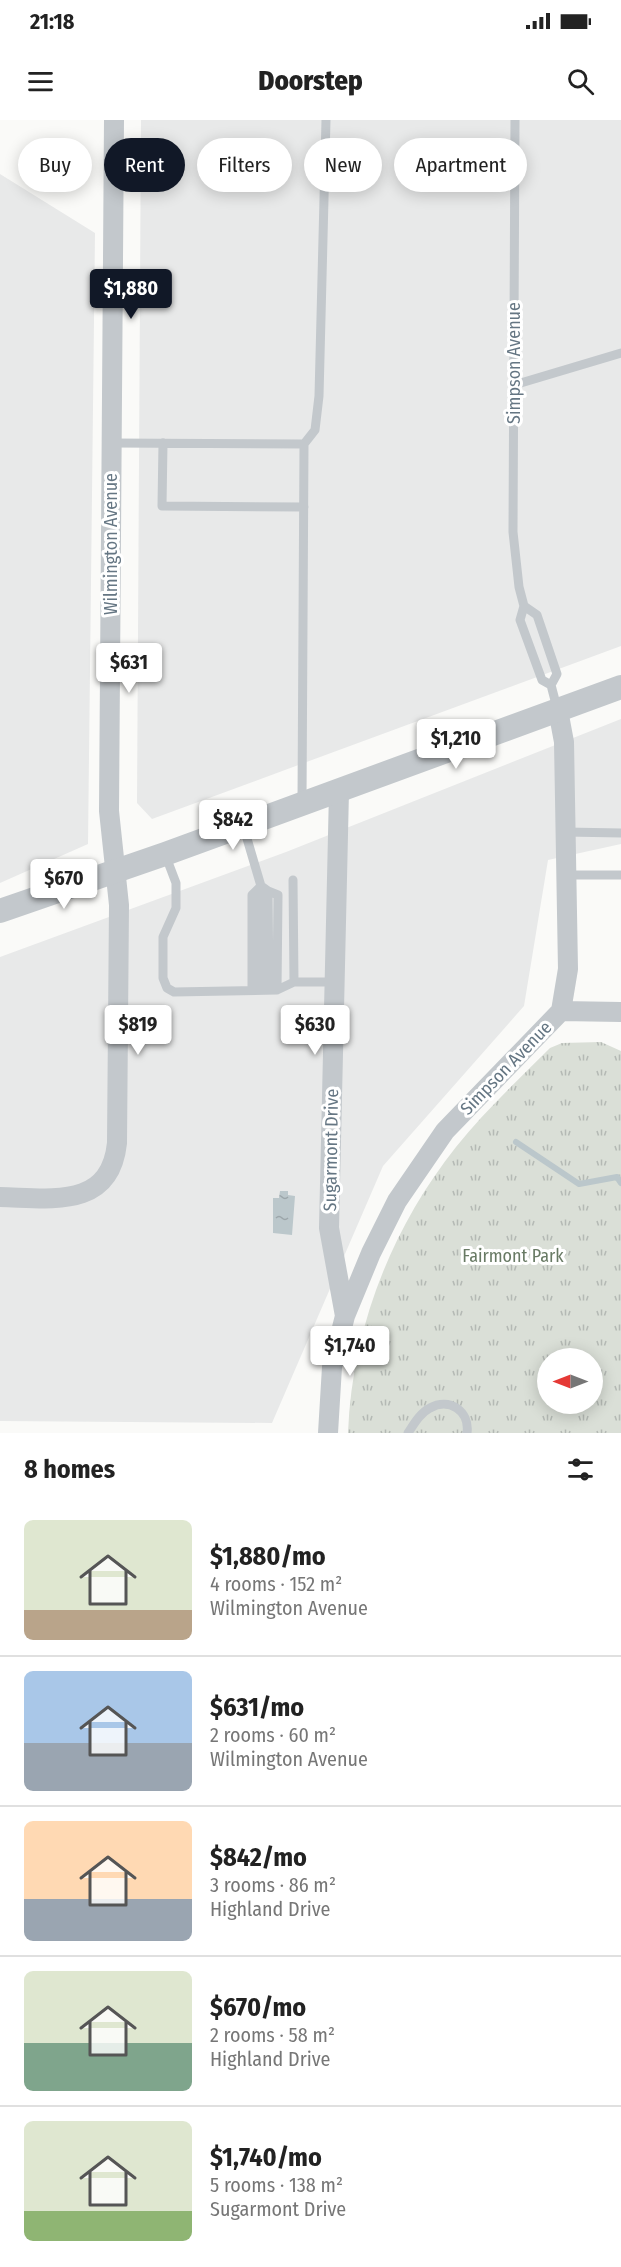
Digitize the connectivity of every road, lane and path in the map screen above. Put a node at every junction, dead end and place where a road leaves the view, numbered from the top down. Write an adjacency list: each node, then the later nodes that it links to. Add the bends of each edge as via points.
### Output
1 (114, 120): 6 (street, Wilmington Avenue)
2 (326, 120): 8 (lane, via 320,396 315,430)
3 (515, 120): 5 (lane, Simpson Avenue)
4 (621, 353): 5 (lane)
5 (514, 385): 10 (lane, Simpson Avenue, via 513,532)
6 (111, 443): 7 (lane); 20 (street, Wilmington Avenue, via 109,812)
7 (163, 443): 8 (lane); 9 (lane, via 162,506)
8 (304, 444): 9 (lane)
9 (304, 507): 15 (lane)
10 (524, 606): 11 (lane, Simpson Avenue, via 520,620 523,630 542,680); 11 (lane, Simpson Avenue, via 537,615 554,664 557,675)
11 (551, 685): 13 (lane, Simpson Avenue)
12 (621, 687): 13 (street)
13 (558, 710): 14 (street); 17 (street, Simpson Avenue, via 564,742)
14 (339, 791): 15 (street); 29 (street, Sugarmont Drive)
15 (302, 804): 16 (street)
16 (243, 825): 19 (street); 24 (lane)
17 (566, 832): 18 (lane); 21 (street, Simpson Avenue)
18 (621, 833)
19 (165, 854): 20 (street); 30 (lane, via 176,883 176,908 163,937 163,978 167,988 174,992)
20 (115, 870): 27 (street); 33 (street, Wilmington Avenue, via 119,905 119,1078 117,1143 112,1166 97,1185 79,1196)
21 (567, 875): 22 (lane); 31 (street, Simpson Avenue, via 568,969)
22 (621, 875)
23 (293, 880): 26 (lane)
24 (265, 889): 25 (lane); 30 (lane); 30 (lane, via 252,895)
25 (278, 895): 26 (lane); 30 (lane)
26 (294, 902): 28 (lane)
27 (0, 912)
28 (294, 981): 29 (lane); 30 (lane)
29 (335, 981): 34 (street, Sugarmont Drive, via 329,1228)
30 (265, 990)
31 (561, 1011): 32 (street); 34 (street, Simpson Avenue, via 480,1092 427,1154 383,1226)
32 (621, 1012)
33 (0, 1197)
34 (345, 1316): 35 (street, Sugarmont Drive, via 332,1367)
35 (328, 1433)
36 (408, 1433): 37 (lane, via 421,1414 438,1404 451,1404 462,1412)
37 (467, 1433)

